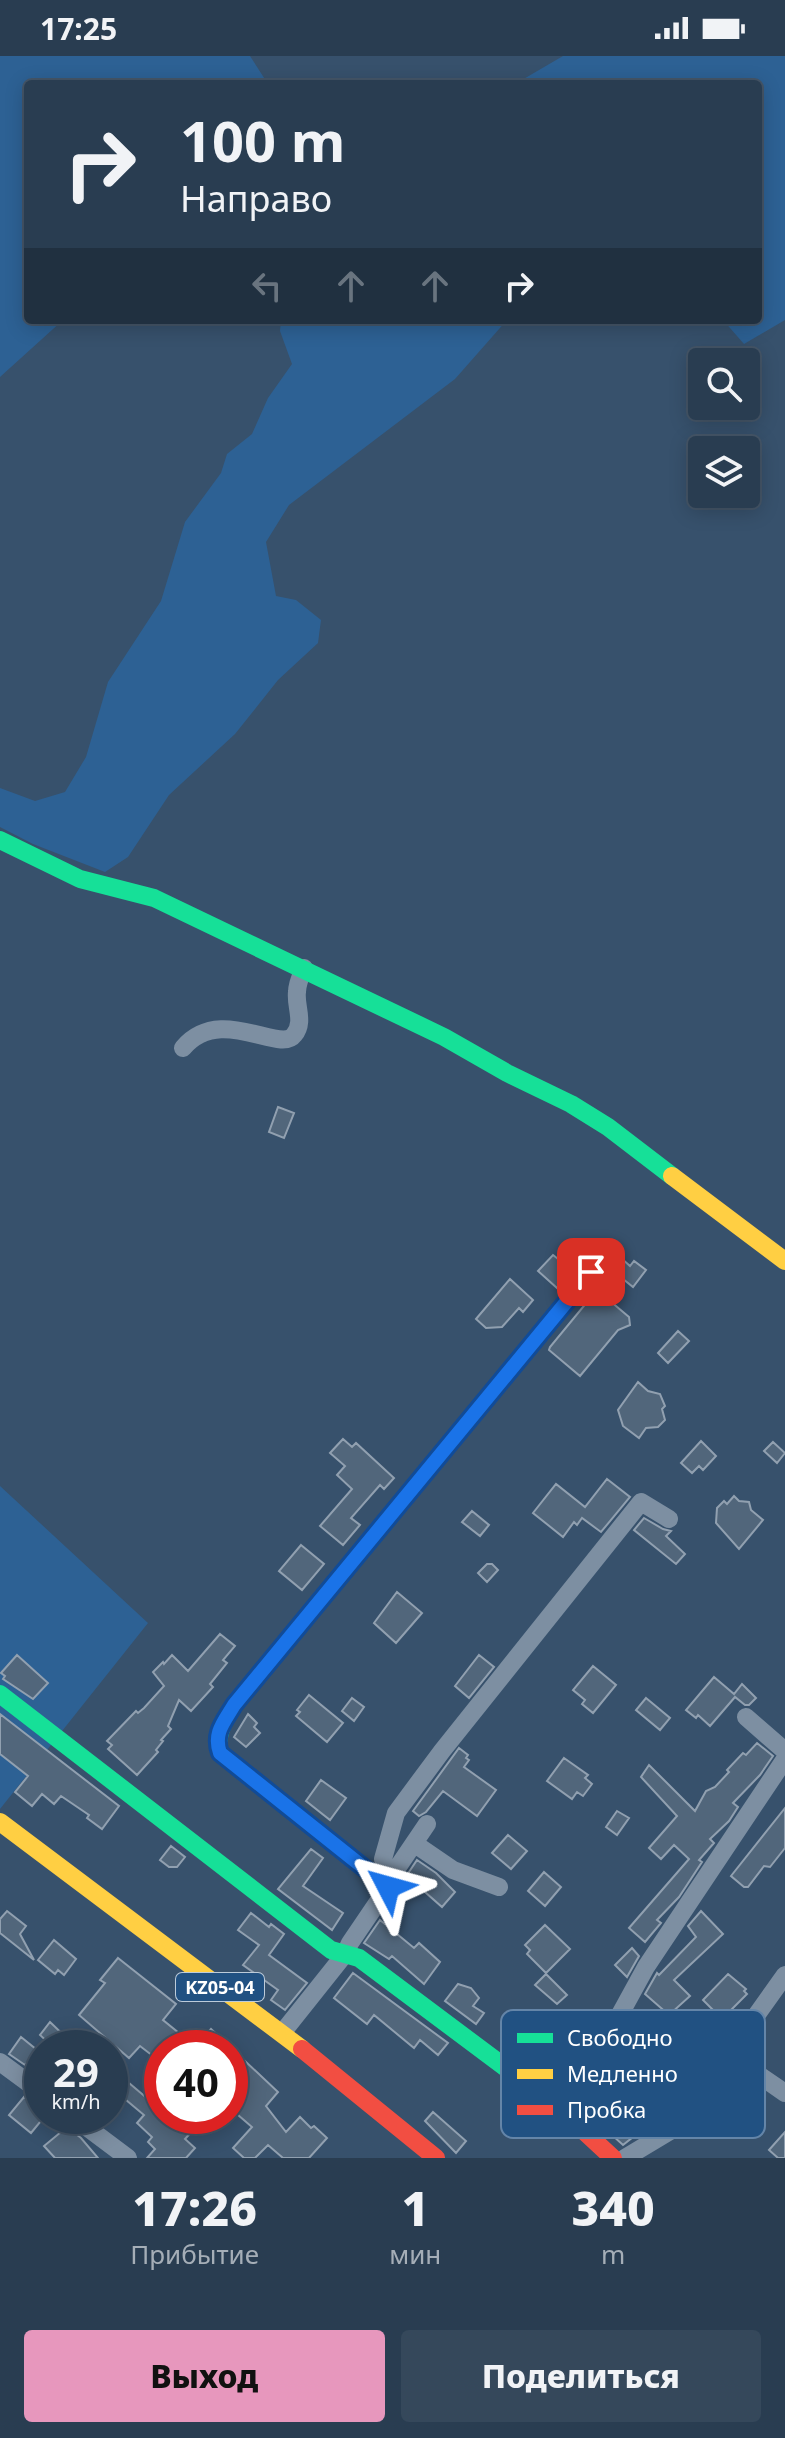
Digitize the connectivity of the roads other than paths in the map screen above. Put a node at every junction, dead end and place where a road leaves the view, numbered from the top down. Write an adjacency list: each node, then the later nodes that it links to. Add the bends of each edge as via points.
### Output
1 (0, 840): 2 (street, via 80,879 154,898)
2 (304, 968): 3 (street, via 296,992 299,1026 288,1040 226,1028 201,1034); 4 (street, via 571,1104)
3 (183, 1048)
4 (785, 1261)
5 (591, 1272): 14 (street, via 218,1730 220,1753)
6 (669, 1519): 14 (street, via 641,1502 442,1751 396,1813 383,1859)
7 (0, 1694): 16 (street, via 331,1950)
8 (746, 1717): 9 (street)
9 (785, 1751)
10 (785, 1759): 18 (street)
11 (0, 1822): 20 (street, KZ05-04)
12 (427, 1824): 13 (street)
13 (415, 1844): 14 (street); 15 (street, via 453,1870)
14 (388, 1885): 16 (street)
15 (499, 1887)
16 (345, 1954): 20 (street); 22 (street, via 359,1958)
17 (785, 1975): 19 (street)
18 (622, 2010)
19 (761, 2010)
20 (282, 2033): 30 (street, KZ05-04)
21 (0, 2062): 24 (street)
22 (501, 2064)
23 (765, 2079): 25 (street)
24 (24, 2080)
25 (785, 2093)
26 (96, 2134): 29 (street)
27 (591, 2138): 31 (street)
28 (658, 2138): 32 (street)
29 (128, 2158)
30 (436, 2158)
31 (613, 2158)
32 (625, 2158)

